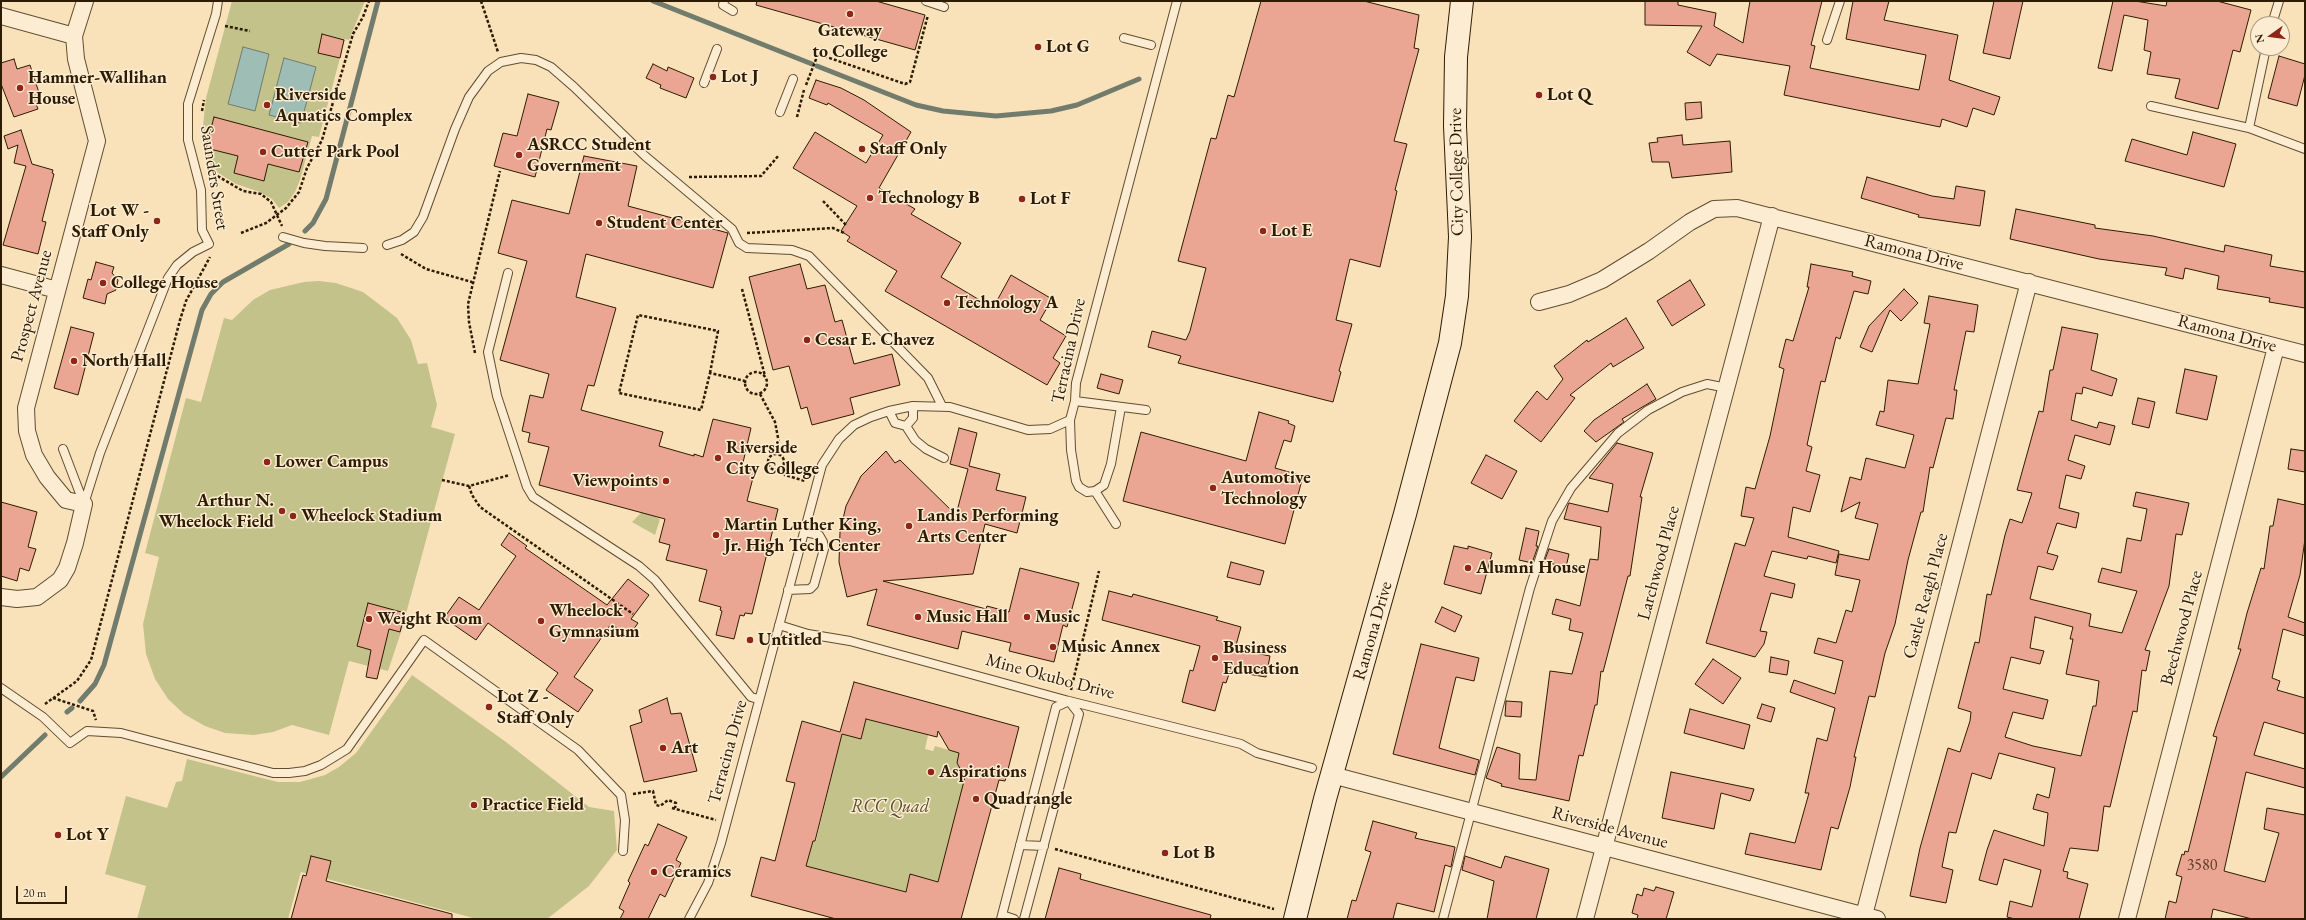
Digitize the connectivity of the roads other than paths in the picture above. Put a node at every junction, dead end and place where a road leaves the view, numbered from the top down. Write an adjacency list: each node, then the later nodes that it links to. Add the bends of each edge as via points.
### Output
1 (85, 1): 13 (street, Prospect Avenue)
2 (218, 1): 49 (lane, Saunders Street, via 188,104 188,140 201,190 202,230 209,244 193,252 177,265 168,278 100,453)
3 (724, 1): 10 (lane, via 723,6)
4 (926, 1): 9 (lane)
5 (1177, 1): 38 (lane, Terracina Drive, via 1087,334 1076,383)
6 (1462, 1): 34 (street, City College Drive, via 1456,57 1455,126 1460,237 1457,296)
7 (1840, 1): 15 (lane)
8 (2279, 1): 12 (lane)
9 (944, 7)
10 (733, 11)
11 (1, 16): 13 (street)
12 (2274, 16)
13 (74, 36): 32 (street, Prospect Avenue, via 76,59 97,141)
14 (1124, 38): 16 (lane)
15 (1827, 40)
16 (1151, 45)
17 (717, 49): 20 (lane)
18 (2264, 56): 23 (lane)
19 (792, 79): 22 (lane)
20 (704, 83)
21 (2151, 106): 23 (lane)
22 (780, 112)
23 (2249, 128): 24 (lane)
24 (2305, 148)
25 (1772, 216): 31 (street, Ramona Drive); 33 (street, Ramona Drive, via 1737,208 1714,209 1602,280 1569,294); 37 (street, Larchwood Place)
26 (283, 237): 28 (lane, via 304,244)
27 (387, 245): 40 (lane, via 402,240 414,232 420,222 454,129 469,97 488,71 501,62 521,58 536,60 551,67 645,156 732,229 739,243 746,248 792,250 809,256 928,378)
28 (363, 248)
29 (508, 273): 56 (lane, via 488,352 497,396 527,487 534,497 639,566 656,580 751,697)
30 (1, 274): 32 (street)
31 (2029, 282): 35 (street, Ramona Drive); 66 (street, Castle Reagh Place)
32 (57, 290): 49 (street, Prospect Avenue, via 26,408 27,431 34,454 47,477 66,500)
33 (1539, 302)
34 (1450, 343): 59 (street, Ramona Drive)
35 (2276, 347): 36 (street, Ramona Drive); 73 (street, Beechwood Place)
36 (2305, 354)
37 (1726, 388): 60 (lane, via 1707,384 1682,392 1648,410 1618,433 1571,488 1552,521 1530,588); 63 (street, Larchwood Place)
38 (1075, 401): 41 (lane); 44 (lane, Terracina Drive)
39 (912, 406): 40 (lane, Terracina Drive); 42 (lane, Terracina Drive); 45 (lane, via 913,418)
40 (942, 406): 44 (lane, Terracina Drive, via 1028,430 1050,429)
41 (1121, 407): 43 (lane); 48 (lane, via 1111,464 1104,485)
42 (889, 410): 45 (lane, via 895,423); 51 (lane, Terracina Drive, via 854,425 827,455 822,465)
43 (1146, 410)
44 (1070, 420): 48 (lane, via 1076,481 1079,487 1087,492)
45 (906, 426): 47 (lane, via 915,440)
46 (63, 449): 49 (lane)
47 (944, 458)
48 (1095, 491): 50 (lane)
49 (84, 504): 53 (street, via 75,543 60,580 37,597)
50 (1116, 524)
51 (805, 532): 52 (lane, Terracina Drive); 52 (lane, via 819,536 823,542 824,549 814,585 810,589)
52 (788, 590): 54 (lane, Terracina Drive)
53 (1, 597)
54 (779, 625): 56 (lane, Terracina Drive); 57 (lane, Mine Okubo Drive, via 932,662)
55 (1, 688): 64 (lane, via 43,717 70,743 87,731 120,733 273,773 305,771 321,765 347,749 424,640 578,750 620,795 625,820)
56 (758, 699): 67 (lane, Terracina Drive, via 710,876)
57 (1069, 700): 58 (lane, Mine Okubo Drive, via 1241,744 1263,754); 61 (lane, via 1056,707); 62 (lane, via 1079,714)
58 (1312, 768)
59 (1332, 775): 60 (street, Riverside Avenue); 70 (street, Ramona Drive)
60 (1471, 811): 63 (street, Riverside Avenue); 71 (lane)
61 (1020, 845): 62 (lane); 65 (lane)
62 (1044, 846): 69 (lane)
63 (1603, 847): 66 (street, Riverside Avenue); 72 (street, Larchwood Place)
64 (623, 851)
65 (1002, 917): 68 (lane)
66 (1868, 918)
67 (689, 919)
68 (1014, 919)
69 (1024, 919)
70 (1295, 919)
71 (1443, 919)
72 (1585, 919)
73 (2127, 919)

